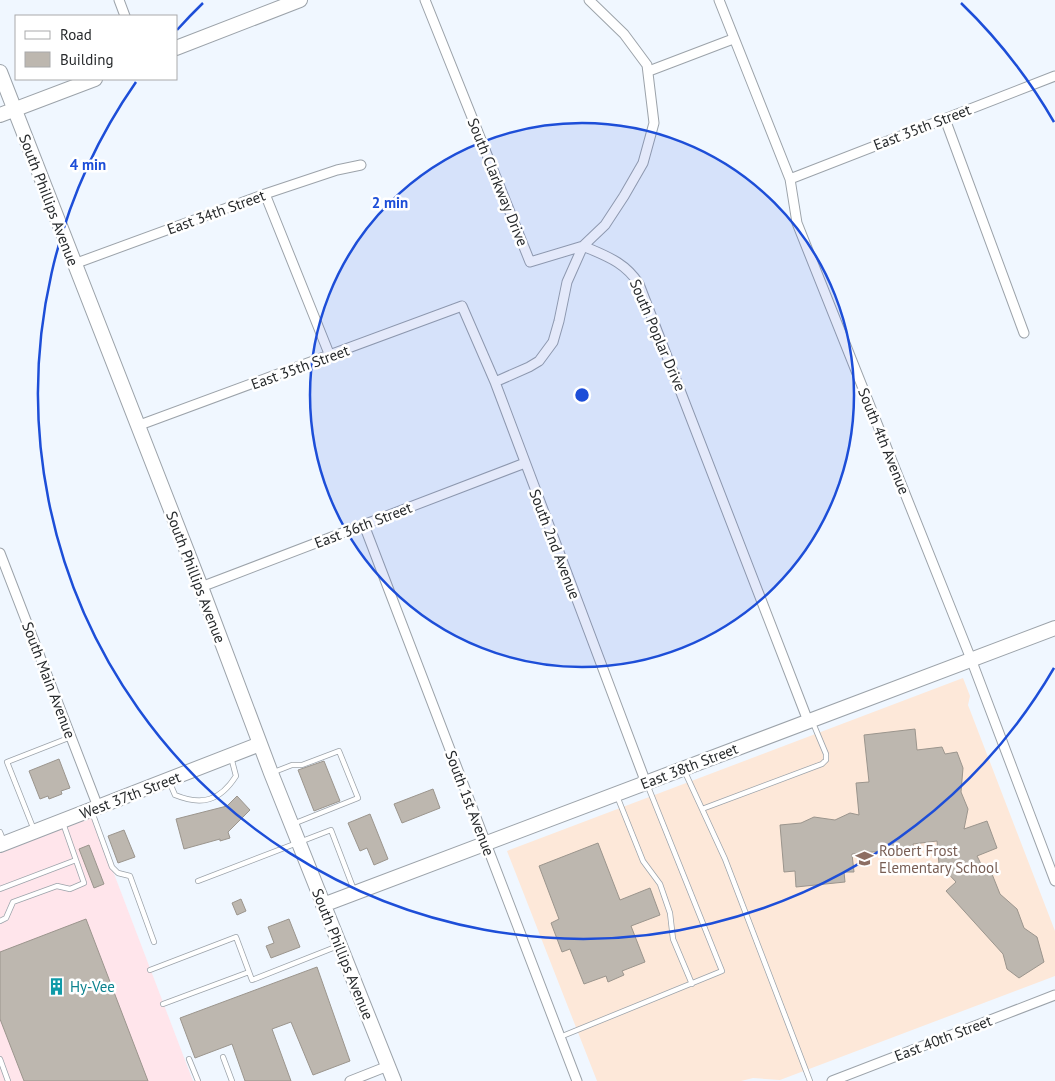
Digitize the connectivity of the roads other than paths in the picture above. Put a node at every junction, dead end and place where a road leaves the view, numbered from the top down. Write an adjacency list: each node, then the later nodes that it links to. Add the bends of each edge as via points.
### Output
1 (119, 0): 6 (street)
2 (300, 0): 8 (street)
3 (425, 0): 19 (street, South Clarkway Drive, via 530,262)
4 (589, 0): 9 (street, via 624,34)
5 (719, 0): 7 (street, South 4th Avenue)
6 (126, 15)
7 (733, 39): 9 (street); 17 (street, South 4th Avenue)
8 (178, 47)
9 (649, 71): 19 (street, via 654,123 643,164 605,225)
10 (0, 72): 13 (street, South Phillips Avenue)
11 (1055, 76): 15 (street, East 35th Street)
12 (92, 80): 13 (street)
13 (14, 110): 14 (street); 20 (street, South Phillips Avenue)
14 (0, 115)
15 (945, 119): 17 (street, East 35th Street); 22 (street)
16 (361, 165): 18 (street, East 34th Street)
17 (790, 179): 31 (street, South 4th Avenue, via 797,222)
18 (265, 194): 20 (street, East 34th Street); 23 (street)
19 (583, 246): 24 (street, via 567,282 553,342 539,361); 32 (street, South Poplar Drive, via 622,264 639,284)
20 (74, 264): 25 (street, South Phillips Avenue)
21 (462, 306): 23 (street, East 35th Street); 24 (street, South 2nd Avenue)
22 (1024, 333)
23 (330, 356): 25 (street, East 35th Street)
24 (495, 382): 26 (street, South 2nd Avenue)
25 (137, 426): 29 (street, South Phillips Avenue)
26 (525, 463): 27 (street, East 36th Street); 39 (street, South 2nd Avenue)
27 (364, 525): 29 (street, East 36th Street); 48 (street, South 1st Avenue)
28 (0, 553): 33 (street, South Main Avenue)
29 (201, 588): 34 (street, South Phillips Avenue)
30 (1055, 628): 31 (street, East 38th Street)
31 (971, 659): 32 (street, East 38th Street); 50 (street, South 4th Avenue)
32 (810, 721): 36 (street, East 38th Street); 42 (lane, via 826,754 822,764)
33 (71, 737): 41 (street, South Main Avenue); 45 (lane, via 7,762)
34 (260, 744): 35 (street, West 37th Street); 37 (street, South Phillips Avenue)
35 (230, 756): 38 (street, West 37th Street); 38 (lane, via 236,776 218,796 196,802 185,800 175,795)
36 (683, 769): 39 (street, East 38th Street); 42 (lane)
37 (271, 773): 44 (street, South Phillips Avenue); 44 (lane, via 338,751 358,798)
38 (169, 780): 41 (street, West 37th Street)
39 (646, 783): 40 (street, East 38th Street); 60 (lane, via 722,971)
40 (616, 794): 48 (street, East 38th Street); 60 (lane, via 643,861 666,898 673,939)
41 (95, 809): 43 (street, West 37th Street); 56 (lane, via 112,867 118,873 130,876)
42 (702, 809): 74 (lane, via 725,859)
43 (62, 821): 45 (street, West 37th Street); 49 (lane)
44 (292, 825): 47 (street, South Phillips Avenue)
45 (35, 832): 46 (street, West 37th Street)
46 (1, 840)
47 (299, 843): 51 (lane); 53 (lane, via 331,830); 54 (street, South Phillips Avenue)
48 (486, 843): 53 (street, East 38th Street); 63 (street, South 1st Avenue)
49 (76, 860): 52 (lane); 55 (lane, via 84,883 70,889 57,886 13,902 6,918)
50 (1055, 880)
51 (198, 881)
52 (0, 889)
53 (355, 893): 54 (street, East 38th Street)
54 (323, 905): 57 (street, South Phillips Avenue)
55 (0, 920)
56 (154, 942)
57 (339, 946): 59 (lane, via 252,980); 67 (street, South Phillips Avenue)
58 (150, 970): 59 (lane, via 236,937)
59 (249, 972): 62 (lane)
60 (692, 984): 63 (lane)
61 (1055, 995): 75 (street, East 40th Street)
62 (164, 1004)
63 (560, 1037): 73 (street, South 1st Avenue)
64 (223, 1057): 70 (lane)
65 (0, 1059): 68 (lane)
66 (189, 1059): 69 (lane)
67 (388, 1066): 71 (street); 72 (street, South Phillips Avenue)
68 (8, 1081)
69 (198, 1081)
70 (232, 1081)
71 (352, 1081)
72 (394, 1081)
73 (577, 1081)
74 (810, 1081)
75 (832, 1081)

